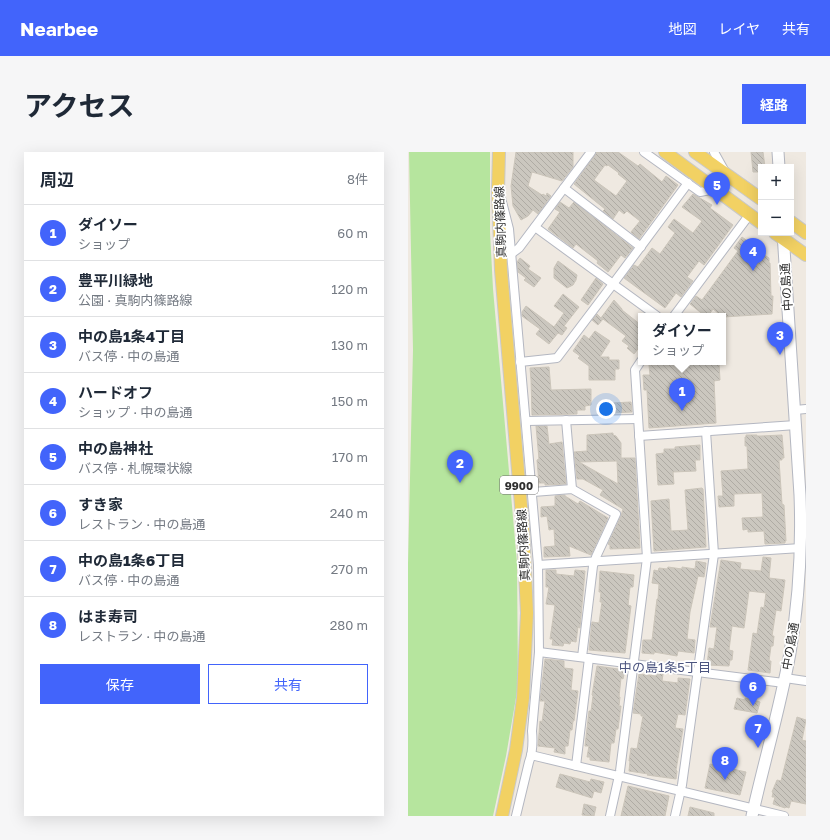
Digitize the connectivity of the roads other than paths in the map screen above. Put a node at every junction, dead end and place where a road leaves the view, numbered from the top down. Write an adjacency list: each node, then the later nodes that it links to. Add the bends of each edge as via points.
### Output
1 (499, 152): 14 (main road, 真駒内篠路線 / 9900)
2 (591, 152): 12 (street)
3 (644, 152): 11 (street)
4 (665, 152): 13 (main road)
5 (695, 152): 10 (main road)
6 (714, 152): 10 (street)
7 (778, 152): 8 (street); 9 (street)
8 (783, 152)
9 (779, 164)
10 (727, 175): 15 (main road)
11 (688, 183): 13 (street, via 700,192); 23 (street)
12 (564, 188): 19 (street); 23 (street)
13 (715, 189): 16 (main road)
14 (498, 190): 24 (street, via 505,208); 58 (main road, 真駒内篠路線 / 9900, via 501,270 527,613 523,698 516,750)
15 (758, 197)
16 (750, 214): 17 (main road); 28 (street)
17 (758, 221)
18 (794, 224): 20 (main road)
19 (535, 227): 24 (street); 26 (street)
20 (806, 233)
21 (780, 236): 31 (street, 中の島通)
22 (781, 236): 25 (main road)
23 (641, 247): 26 (street)
24 (511, 254): 29 (street)
25 (806, 255)
26 (614, 284): 27 (street); 29 (street, via 557,358)
27 (653, 313)
28 (676, 313)
29 (520, 362): 34 (street)
30 (639, 365): 32 (street, via 635,370)
31 (800, 410): 35 (street, 中の島通)
32 (638, 419): 33 (street); 37 (street)
33 (566, 420): 34 (street); 38 (street)
34 (526, 421): 39 (street)
35 (796, 425): 36 (street); 40 (street, 中の島通)
36 (706, 431): 37 (street); 42 (street)
37 (639, 436): 43 (street)
38 (572, 489): 39 (street); 44 (street, via 616,514)
39 (533, 492): 45 (street)
40 (803, 495): 41 (street, 中の島通)
41 (801, 548): 42 (street); 46 (street, 中の島通)
42 (714, 554): 43 (street); 50 (street)
43 (647, 558): 44 (street); 49 (street)
44 (594, 562): 45 (street); 48 (street)
45 (538, 565): 47 (street)
46 (803, 573): 52 (street, 中の島通)
47 (539, 652): 48 (street); 53 (street)
48 (586, 658): 49 (street); 54 (street)
49 (634, 664): 50 (street); 55 (street)
50 (698, 673): 52 (street); 56 (street)
51 (806, 680): 52 (street)
52 (784, 681): 57 (street, 中の島通)
53 (531, 755): 54 (street); 59 (street)
54 (576, 766): 55 (street)
55 (619, 776): 56 (street); 60 (street)
56 (681, 791): 57 (street); 61 (street)
57 (753, 812): 62 (street)
58 (502, 816)
59 (516, 816)
60 (610, 816)
61 (675, 816)
62 (784, 816)

